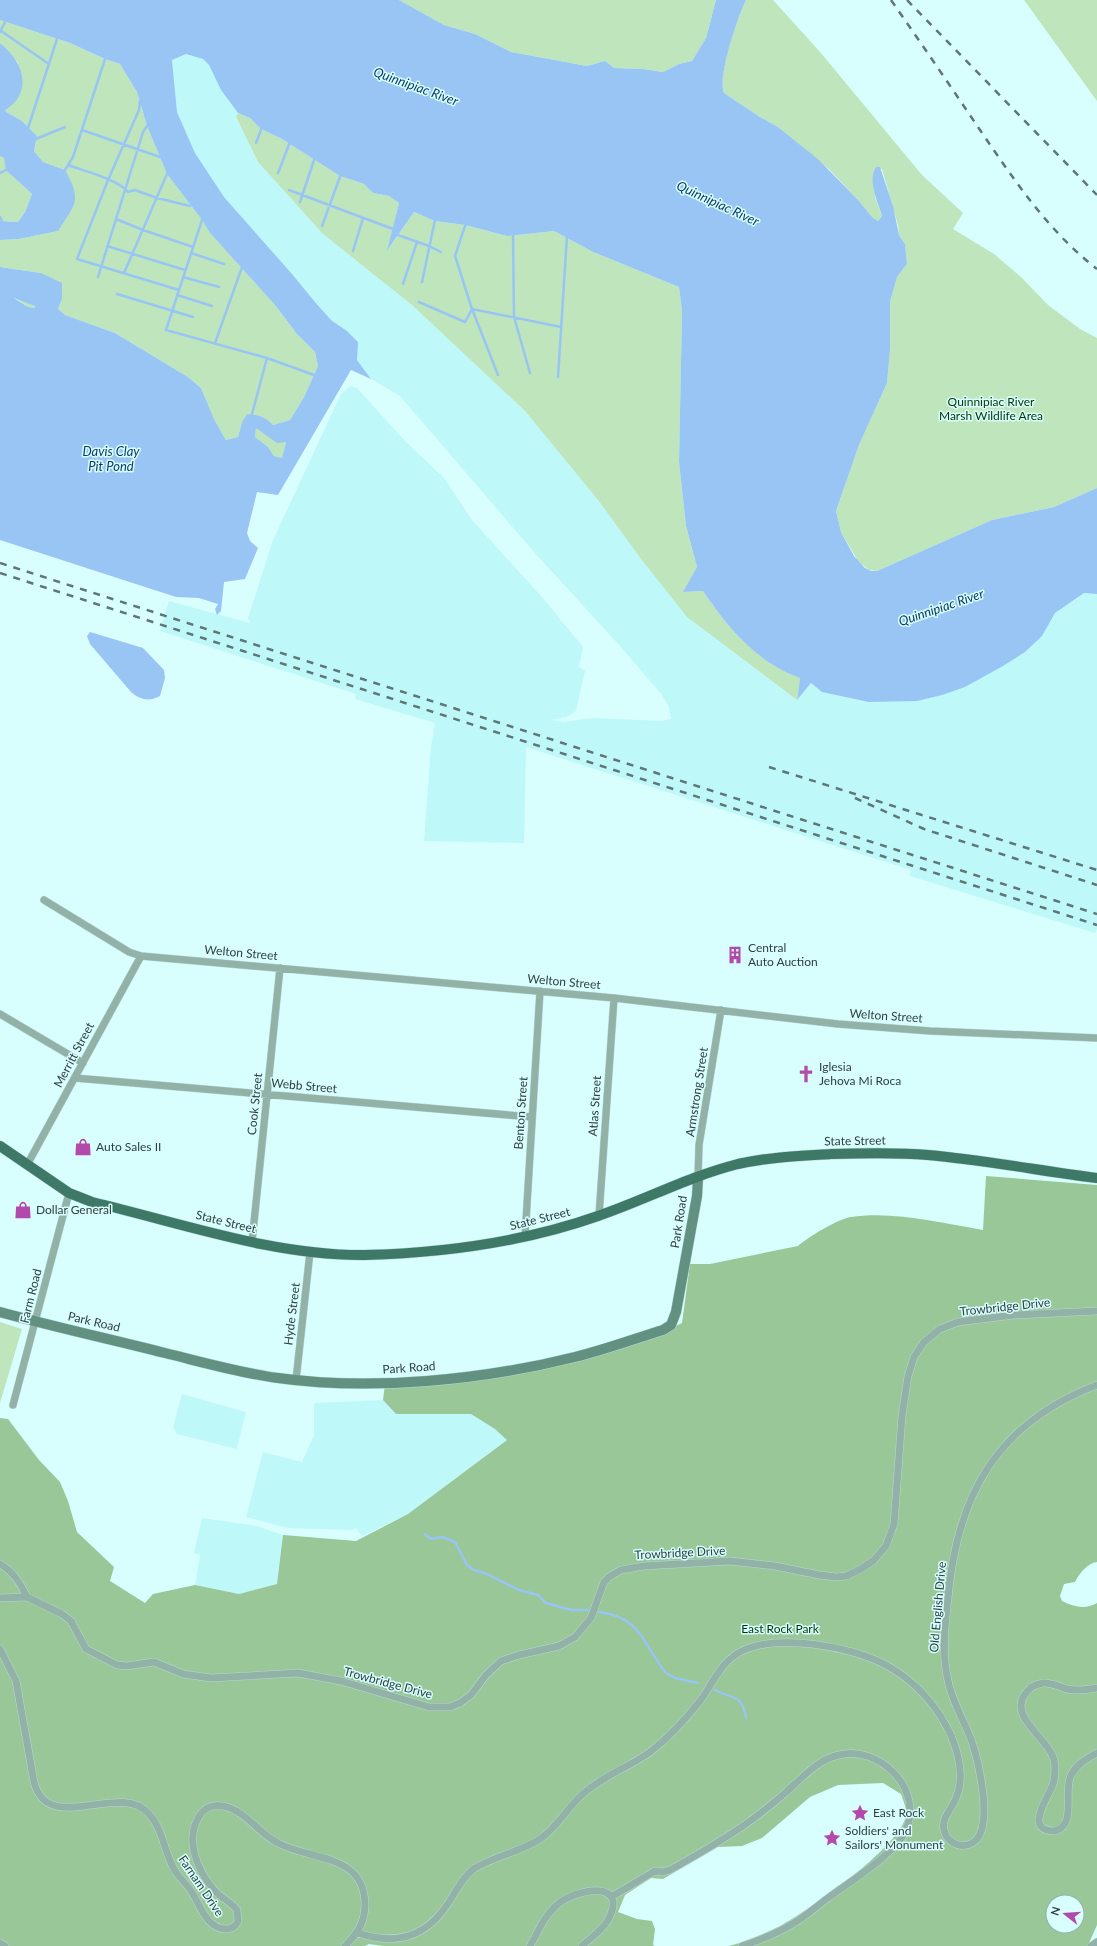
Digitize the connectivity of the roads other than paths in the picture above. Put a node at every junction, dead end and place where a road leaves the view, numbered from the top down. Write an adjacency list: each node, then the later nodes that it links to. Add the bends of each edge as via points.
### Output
1 (44, 900): 2 (street, Welton Street, via 129,952)
2 (141, 956): 3 (street, Welton Street); 9 (street, Merritt Street)
3 (280, 968): 4 (street, Welton Street); 11 (street, Cook Street)
4 (540, 991): 5 (street, Welton Street); 12 (street, Benton Street)
5 (614, 998): 6 (street, Welton Street); 18 (street, Atlas Street)
6 (721, 1010): 8 (street, Welton Street, via 838,1024 930,1031); 15 (street, Armstrong Street, via 699,1145)
7 (0, 1014): 9 (street)
8 (1097, 1038)
9 (83, 1063): 10 (street, Merritt Street)
10 (75, 1078): 11 (street, Webb Street); 14 (street, Merritt Street)
11 (267, 1094): 12 (street, Webb Street); 20 (street, Cook Street)
12 (532, 1117): 19 (street, Benton Street)
13 (0, 1146): 14 (main road, State Street)
14 (27, 1165): 17 (main road, State Street)
15 (698, 1178): 16 (main road, State Street, via 732,1166 774,1158 886,1153 954,1158); 18 (main road, State Street); 25 (main road, Park Road, via 678,1305 673,1322 668,1328 576,1357 499,1372 383,1383)
16 (1097, 1178)
17 (69, 1193): 20 (main road, State Street, via 92,1202); 24 (street, Farm Road)
18 (598, 1216): 19 (main road, State Street)
19 (525, 1237): 21 (main road, State Street, via 454,1248 397,1253 336,1255)
20 (252, 1242): 21 (main road, State Street)
21 (310, 1252): 25 (street, Hyde Street)
22 (1097, 1311): 30 (street, Trowbridge Drive, via 1014,1315 958,1322 940,1330 924,1342 914,1357 908,1376 896,1510 891,1537 874,1560 851,1574 831,1577 775,1566 730,1561 644,1566 621,1570 604,1582 591,1618 575,1638 559,1646 501,1661 466,1699 444,1707 429,1707 342,1681 298,1673 211,1678 183,1674 154,1662 122,1666 86,1649 67,1617)
23 (0, 1312): 24 (main road, Park Road)
24 (36, 1322): 25 (main road, Park Road, via 239,1370); 27 (street, Farm Road)
25 (296, 1380)
26 (1097, 1385): 35 (street, Old English Drive, via 1042,1412 1001,1448 980,1480 964,1517 955,1548 948,1589 944,1658 949,1687 971,1739 980,1776 983,1820 980,1834 973,1842 963,1846 956,1845 944,1833 945,1819 958,1793 960,1775 957,1755 942,1718 916,1686 882,1663 850,1651 808,1643 767,1645 752,1648 732,1657 700,1701 665,1740 639,1760 605,1778 581,1795 557,1824 541,1838 471,1871 446,1907 425,1928 393,1940)
27 (14, 1405)
28 (0, 1564): 30 (street, via 16,1577)
29 (0, 1598): 30 (street, Trowbridge Drive)
30 (26, 1598)
31 (0, 1649): 35 (street, Farnam Drive, via 16,1681 34,1782 42,1800 69,1808 116,1802 143,1808 157,1827 174,1870 191,1891 207,1918 215,1926 228,1929 233,1928 238,1921 237,1910 211,1886 194,1852 192,1837 197,1819 207,1808 216,1805 228,1807 276,1843 299,1852 336,1861 352,1871 365,1901 364,1918)
32 (1097, 1688): 33 (street, via 1077,1690 1042,1683 1024,1695 1021,1706 1023,1716 1049,1749 1055,1763 1051,1791 1039,1813 1039,1821 1043,1828 1055,1831 1065,1824 1071,1776 1082,1762)
33 (1097, 1753)
34 (611, 1897): 40 (street, via 597,1890 571,1895 552,1910); 41 (street, via 613,1908 607,1922); 42 (street, via 655,1871 670,1870 732,1832 771,1805 814,1767 831,1757 844,1754 866,1755 892,1770 904,1787 910,1808 906,1831 895,1846 794,1923)
35 (358, 1933): 39 (street)
36 (1097, 1942): 43 (street)
37 (0, 1943): 38 (street)
38 (5, 1946)
39 (345, 1946)
40 (530, 1946)
41 (582, 1946)
42 (742, 1946)
43 (1091, 1946)

